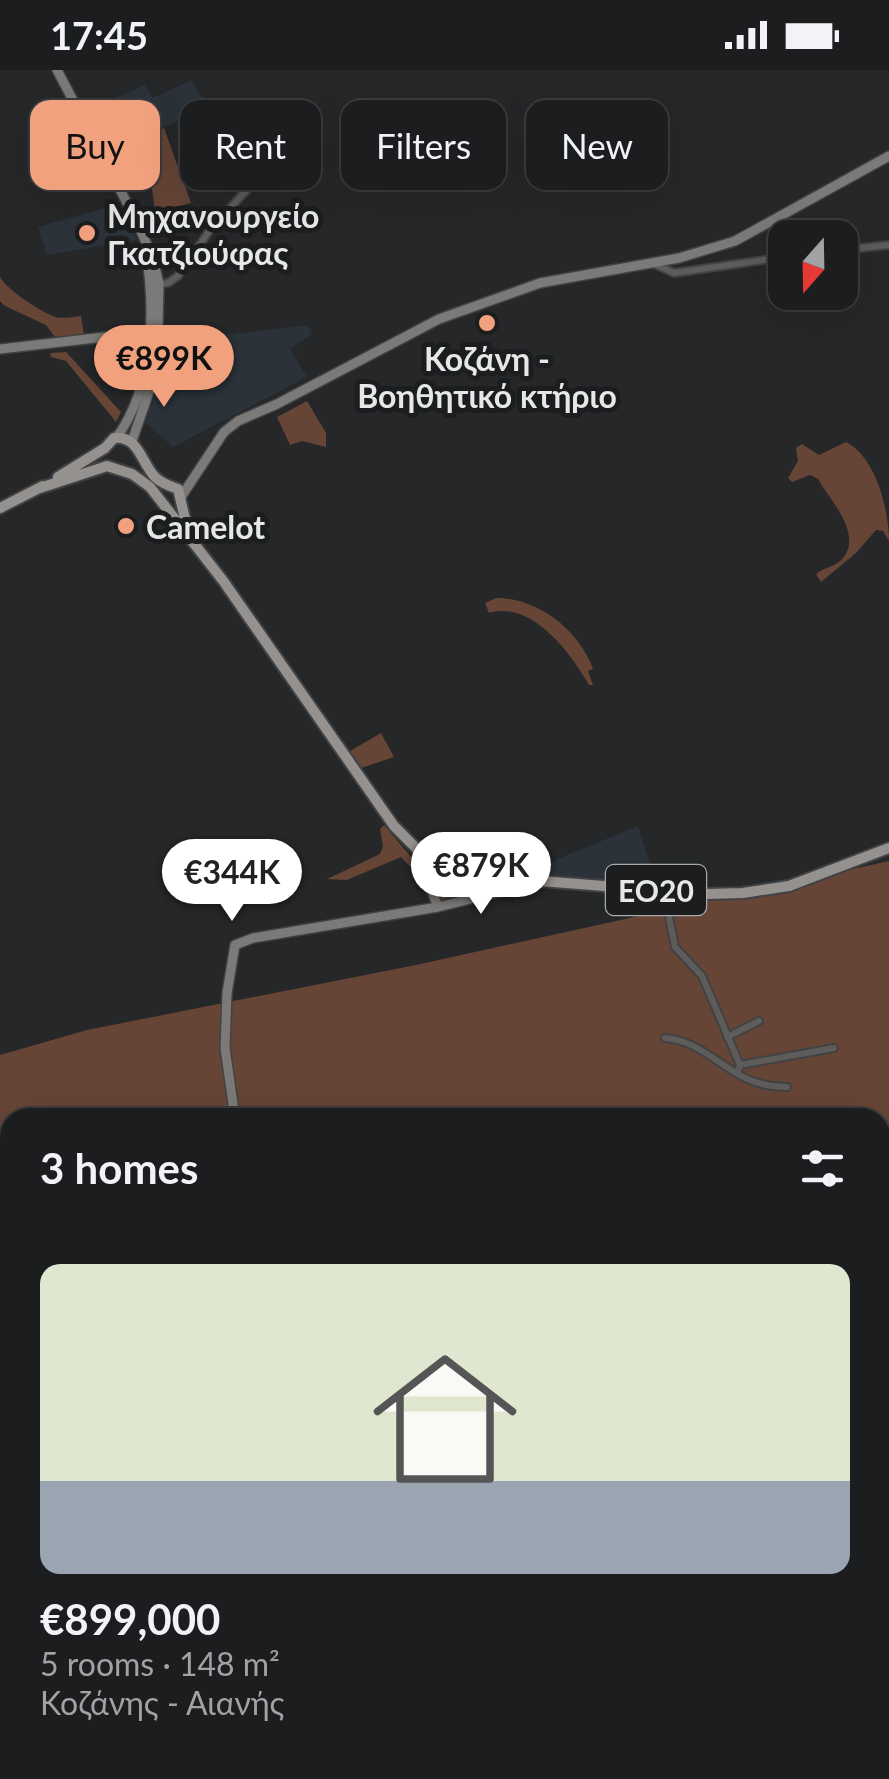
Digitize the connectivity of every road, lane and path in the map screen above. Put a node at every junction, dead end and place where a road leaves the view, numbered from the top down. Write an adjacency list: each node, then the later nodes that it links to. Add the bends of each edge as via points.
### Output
1 (57, 70): 4 (street)
2 (889, 156): 8 (street, via 758,230)
3 (247, 190): 9 (street, via 178,276)
4 (143, 235): 9 (street); 10 (street)
5 (889, 245): 6 (street)
6 (858, 248)
7 (768, 260): 8 (street, via 674,273)
8 (654, 264): 15 (street, via 540,284 440,319 238,420)
9 (159, 284): 13 (street, via 157,369)
10 (148, 332): 11 (street); 12 (street, via 142,385)
11 (0, 349)
12 (117, 437): 13 (main road); 14 (main road)
13 (134, 445): 16 (main road, via 133,462); 17 (main road, ΕΟ20, via 156,478)
14 (105, 448): 16 (main road, ΕΟ20, via 106,460); 18 (main road)
15 (200, 466): 17 (street); 19 (street)
16 (118, 468): 18 (main road); 20 (main road, ΕΟ20)
17 (171, 486): 19 (main road, ΕΟ20); 20 (main road, via 162,491)
18 (40, 488): 21 (main road)
19 (180, 499): 20 (main road, via 174,506); 22 (main road, ΕΟ20)
20 (163, 502): 22 (main road, ΕΟ20)
21 (0, 508)
22 (196, 546): 24 (main road, ΕΟ20)
23 (889, 848): 26 (main road, ΕΟ20, via 763,890)
24 (418, 852): 25 (main road, ΕΟ20, via 456,873); 27 (street)
25 (538, 882): 26 (main road, ΕΟ20); 27 (street)
26 (632, 888): 29 (street, via 668,912 675,947 702,976)
27 (438, 907): 34 (street, via 235,944 224,1048)
28 (759, 1021): 29 (street)
29 (727, 1037): 32 (street)
30 (665, 1038): 32 (street)
31 (834, 1048): 32 (street)
32 (738, 1069): 33 (street, via 746,1081)
33 (787, 1088)
34 (233, 1108)

